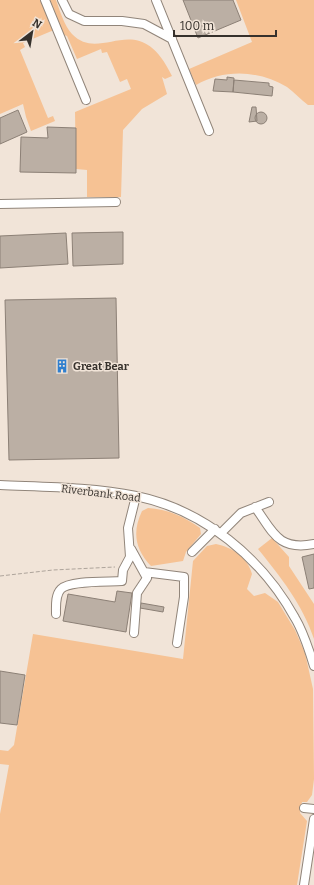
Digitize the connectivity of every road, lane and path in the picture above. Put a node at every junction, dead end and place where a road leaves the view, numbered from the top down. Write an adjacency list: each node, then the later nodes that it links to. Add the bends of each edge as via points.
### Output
1 (45, 0): 5 (street)
2 (62, 0): 4 (street, via 68,14 84,21 144,24)
3 (156, 0): 4 (street)
4 (172, 39): 6 (street)
5 (86, 100)
6 (209, 131)
7 (116, 202): 8 (street)
8 (0, 204)
9 (0, 485): 10 (street, Riverbank Road, via 100,491)
10 (136, 496): 13 (street, Riverbank Road, via 175,508); 14 (street, via 128,528)
11 (269, 502): 12 (street)
12 (255, 507): 13 (street, via 241,513); 15 (street, via 281,541 294,546)
13 (218, 531): 16 (street); 23 (street, Riverbank Road, via 246,553 272,584 295,618)
14 (129, 543): 17 (street, via 130,557); 18 (street)
15 (314, 544)
16 (192, 552)
17 (124, 567): 19 (path, via 53,570); 20 (street, via 122,581 69,584 60,590)
18 (144, 572): 21 (street, via 147,578 137,593); 22 (street, via 184,577 184,597)
19 (0, 576)
20 (56, 614)
21 (134, 633)
22 (176, 643)
23 (314, 666)
24 (304, 808): 25 (street)
25 (314, 810)
26 (314, 819): 27 (street)
27 (304, 885)

